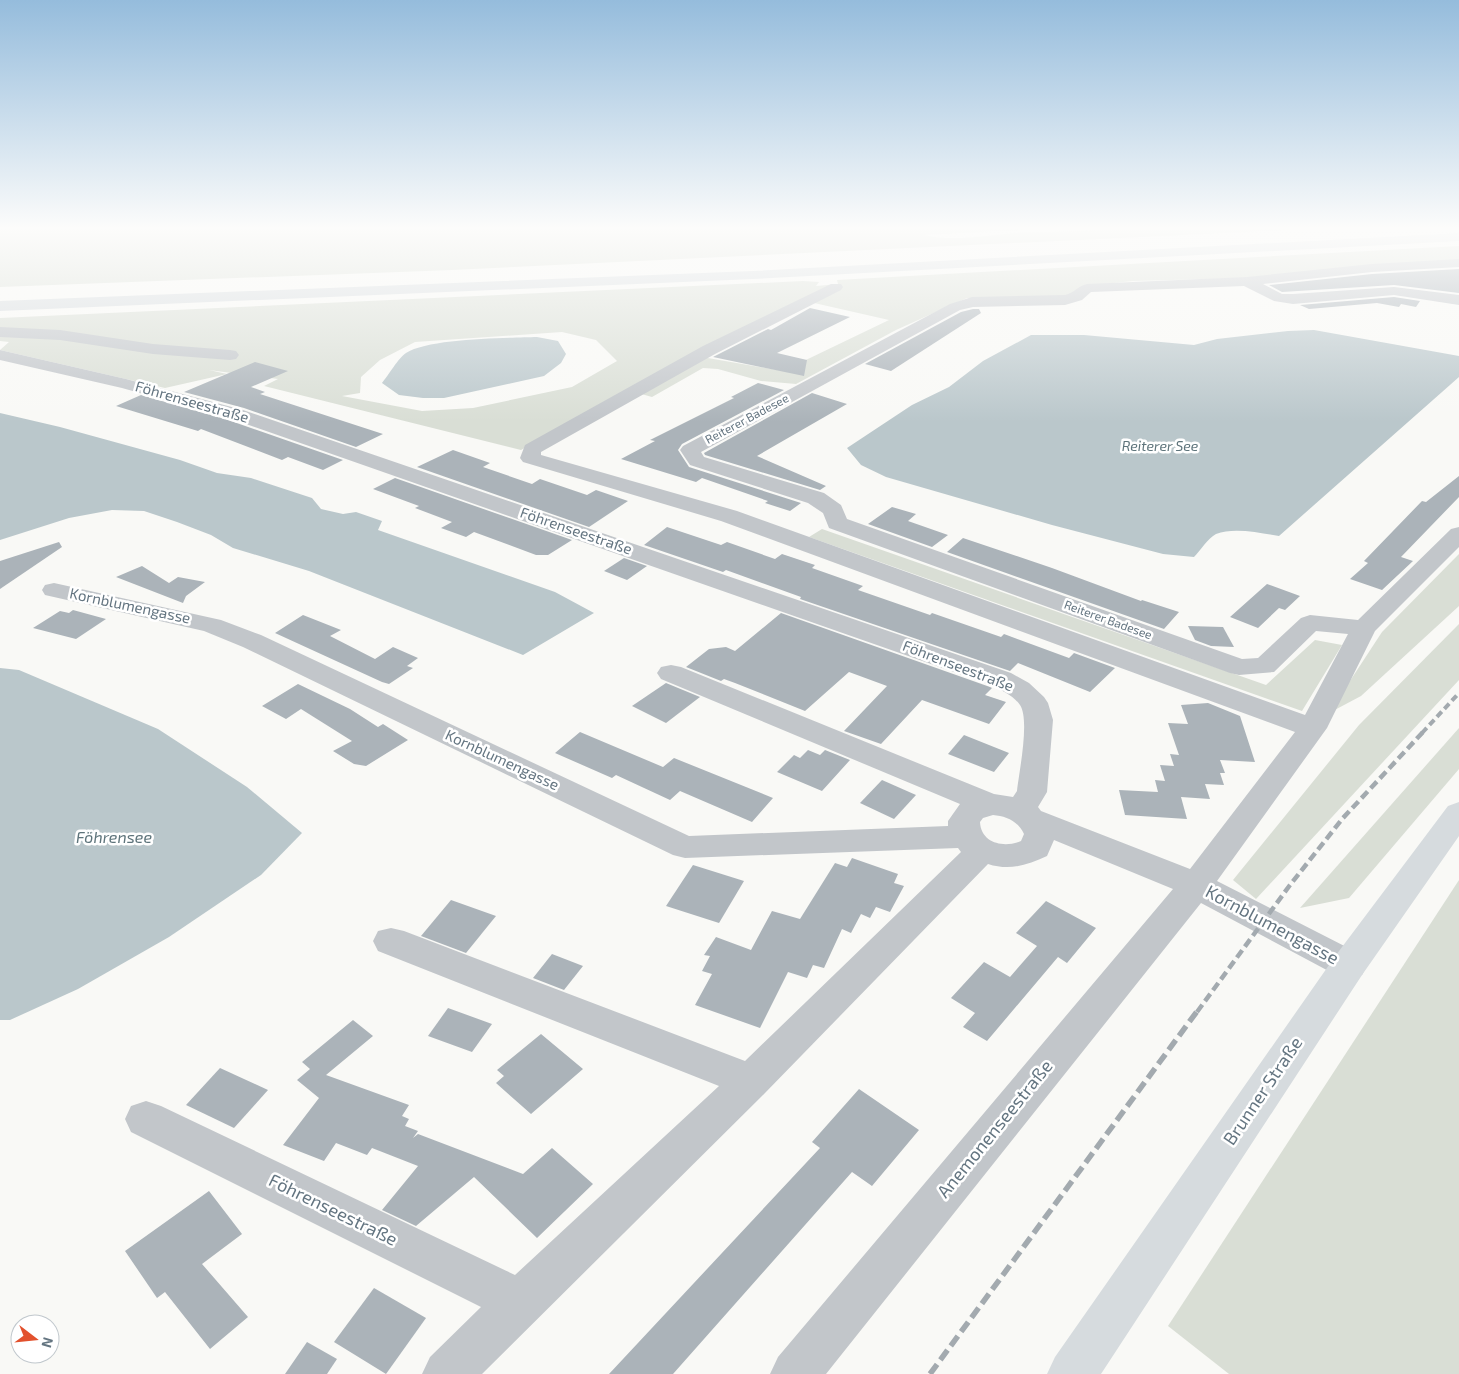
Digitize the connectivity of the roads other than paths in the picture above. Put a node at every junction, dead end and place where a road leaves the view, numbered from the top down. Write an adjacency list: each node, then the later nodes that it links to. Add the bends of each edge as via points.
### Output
1 (23, 293): 8 (main road)
2 (324, 293): 10 (main road)
3 (824, 293): 20 (street, via 709,350 532,449 530,458 729,516)
4 (1081, 293): 18 (street, Reiterer Badesee, via 1065,300 972,302 955,307 690,450 697,461 816,498 833,510 837,523 1239,667 1265,666 1310,624)
5 (1270, 293): 6 (street, via 1286,298)
6 (1352, 293)
7 (1414, 293): 9 (street)
8 (0, 294)
9 (1459, 300)
10 (120, 302): 11 (main road); 12 (main road)
11 (0, 306)
12 (0, 313)
13 (0, 332): 15 (street, via 60,335 154,349)
14 (0, 355): 21 (street, Föhrenseestraße, via 236,414 1000,679 1020,689 1034,703 1039,720 1032,792)
15 (230, 355)
16 (1459, 534): 18 (street)
17 (54, 590): 23 (street, Kornblumengasse, via 212,624 685,847)
18 (1364, 628): 20 (street)
19 (671, 673): 21 (street)
20 (1313, 728): 26 (street)
21 (1014, 811): 23 (street, via 978,807 969,812 963,819 962,828); 24 (street, via 1040,834 1035,848); 25 (street)
22 (1459, 813): 28 (main road, Brunner Straße)
23 (973, 844): 24 (street, Kornblumengasse, via 1006,857); 29 (street)
24 (1027, 853): 25 (street, Kornblumengasse)
25 (1116, 854): 26 (street, Kornblumengasse)
26 (1196, 884): 28 (street, Kornblumengasse); 33 (street, Anemonenseestraße)
27 (391, 941): 29 (street)
28 (1349, 965): 34 (main road, Brunner Straße)
29 (751, 1081): 31 (street)
30 (146, 1119): 31 (street, Föhrenseestraße)
31 (520, 1302): 32 (street)
32 (447, 1374)
33 (795, 1374)
34 (1072, 1374)

